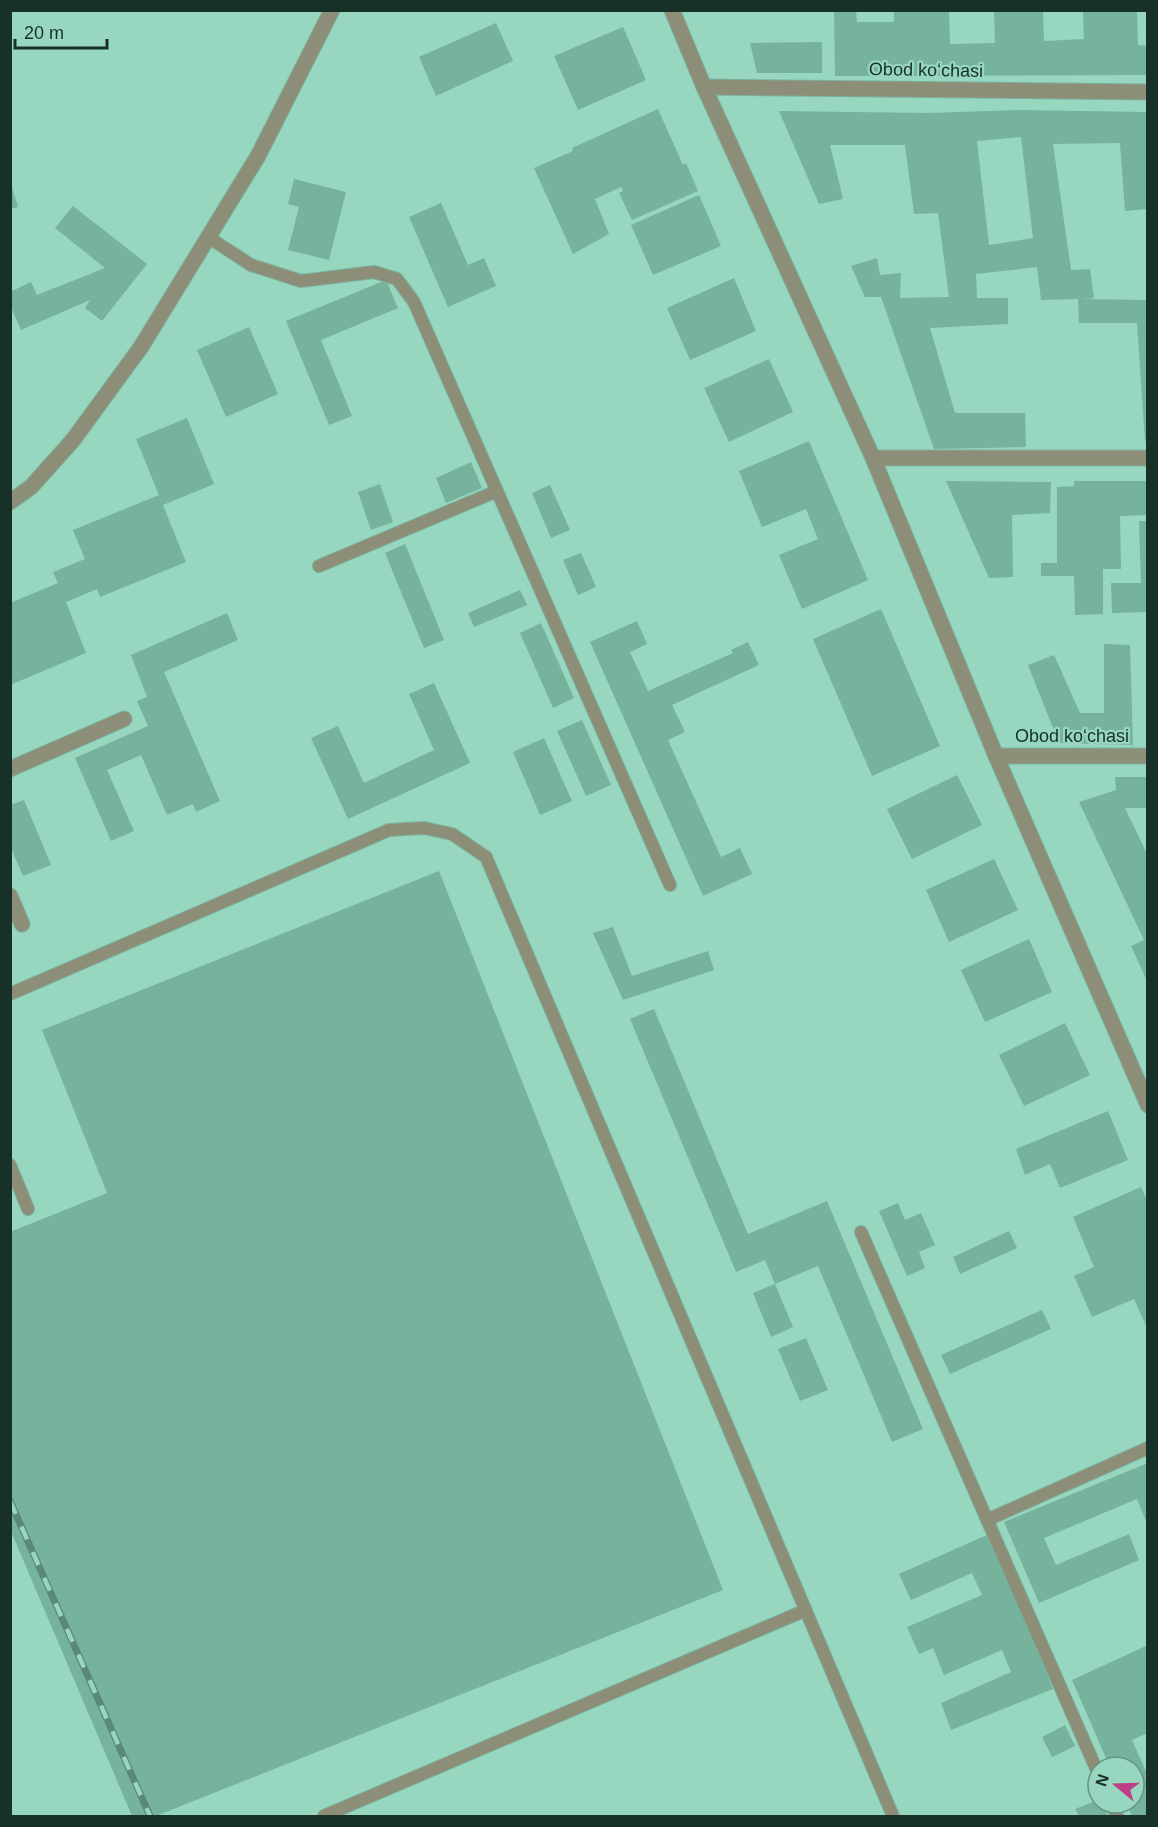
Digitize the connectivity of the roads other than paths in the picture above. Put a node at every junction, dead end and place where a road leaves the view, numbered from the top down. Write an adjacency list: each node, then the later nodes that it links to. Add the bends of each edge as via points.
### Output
1 (332, 10): 5 (street, via 258,156)
2 (672, 10): 3 (street)
3 (704, 87): 4 (street, Obod koʻchasi); 6 (street)
4 (1148, 92)
5 (208, 237): 8 (lane, via 251,265 301,281 374,272 397,279 414,302); 9 (street, via 141,347 73,440 31,487)
6 (873, 458): 7 (street); 12 (street)
7 (1148, 458)
8 (497, 491): 10 (lane); 15 (lane)
9 (10, 502)
10 (319, 566)
11 (124, 719): 14 (street)
12 (996, 756): 13 (street, Obod koʻchasi); 19 (street)
13 (1148, 756)
14 (10, 769)
15 (670, 885)
16 (10, 896): 17 (street)
17 (22, 924)
18 (10, 994): 25 (lane, via 389,830 424,828 452,834 486,857)
19 (1148, 1105)
20 (10, 1165): 21 (lane)
21 (28, 1209)
22 (861, 1232): 24 (lane)
23 (1148, 1448): 24 (lane)
24 (987, 1520): 26 (lane)
25 (806, 1610): 27 (lane); 28 (lane)
26 (1090, 1755)
27 (324, 1816)
28 (893, 1816)

